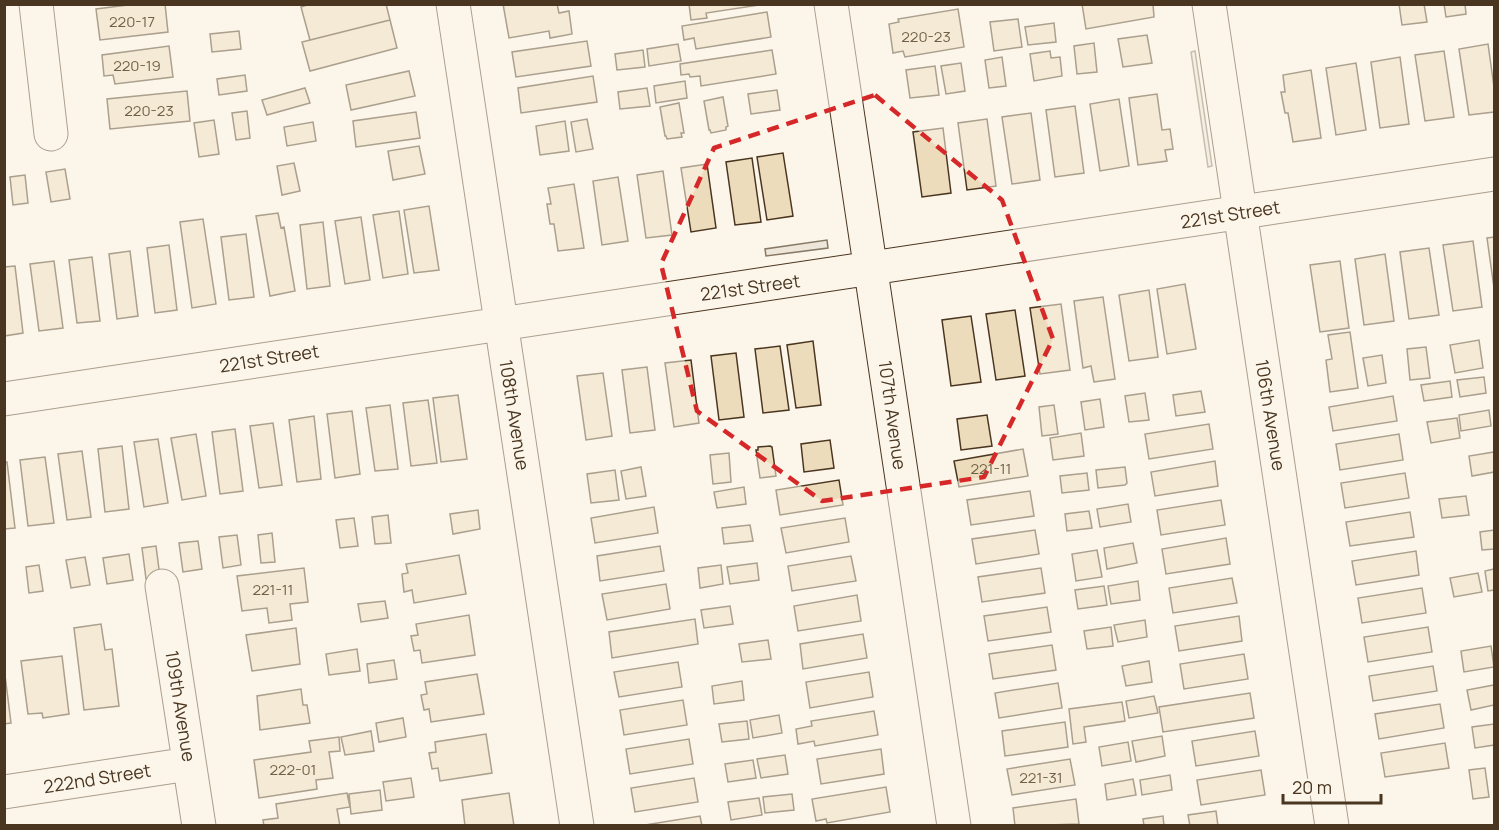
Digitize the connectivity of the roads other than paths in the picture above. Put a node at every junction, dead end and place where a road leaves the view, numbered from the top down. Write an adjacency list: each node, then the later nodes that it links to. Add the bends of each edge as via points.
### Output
1 (36, 4): 5 (street)
2 (453, 4): 9 (street, 108th Avenue)
3 (831, 4): 8 (street, 107th Avenue)
4 (1209, 4): 7 (street, 106th Avenue)
5 (51, 134)
6 (1494, 174): 7 (street, 221st Street)
7 (1240, 212): 8 (street, 221st Street); 17 (street, 106th Avenue)
8 (871, 269): 9 (street, 221st Street); 16 (street, 107th Avenue)
9 (501, 323): 10 (street, 221st Street); 15 (street, 108th Avenue)
10 (4, 399)
11 (162, 586): 12 (street, 109th Avenue)
12 (189, 764): 13 (street, 222nd Street); 14 (street, 109th Avenue)
13 (4, 792)
14 (199, 825)
15 (577, 825)
16 (954, 825)
17 (1332, 825)

